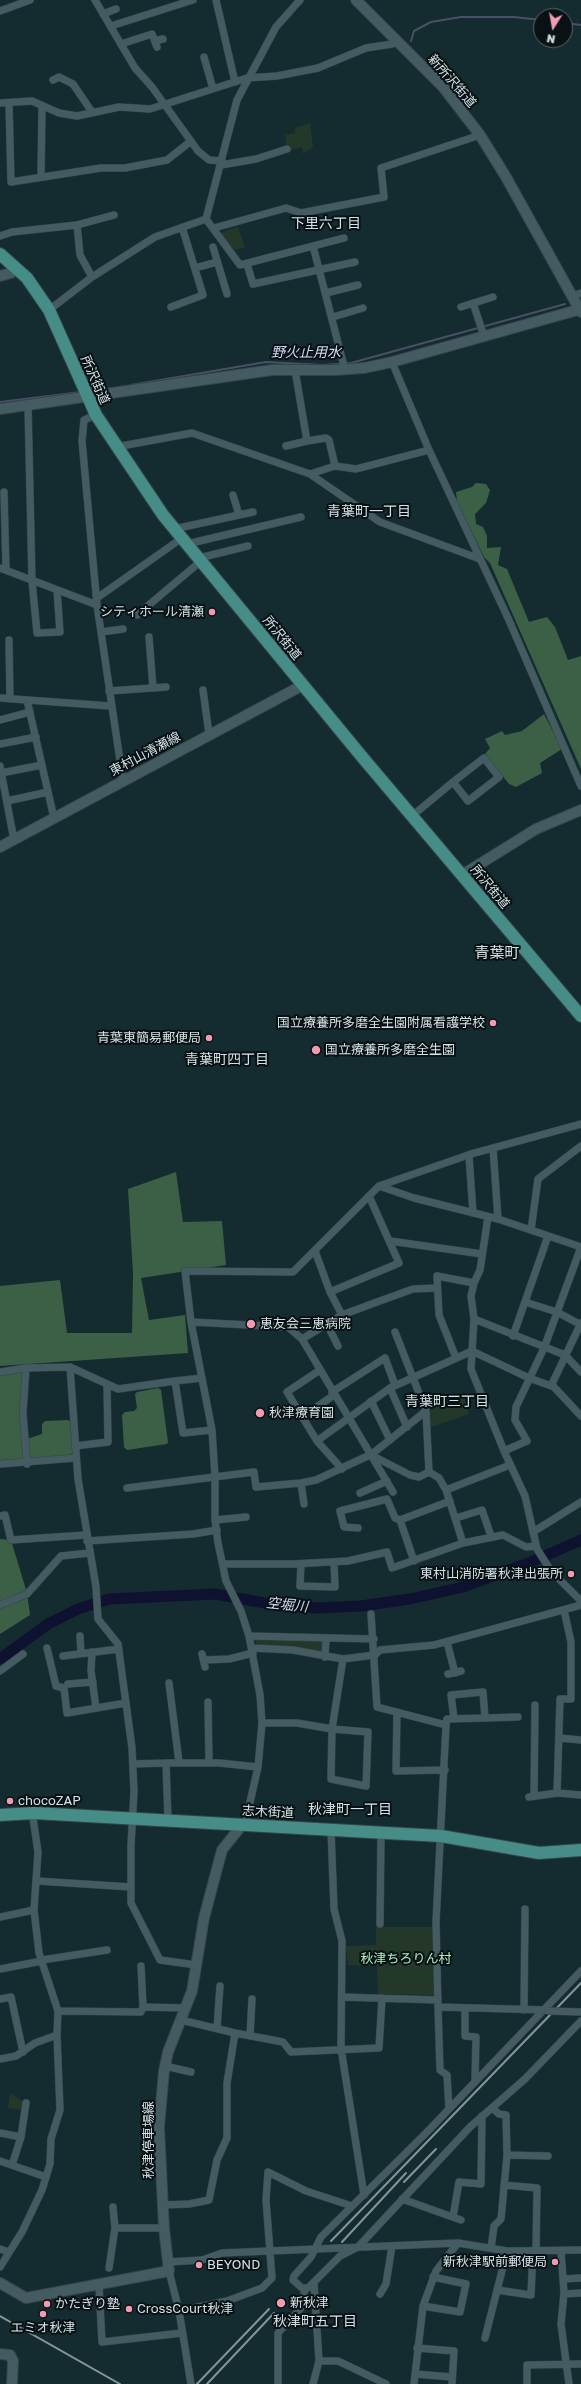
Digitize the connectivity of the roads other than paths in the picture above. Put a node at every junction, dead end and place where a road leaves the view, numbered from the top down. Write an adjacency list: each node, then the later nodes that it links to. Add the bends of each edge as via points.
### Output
1 (30, 0): 8 (street)
2 (190, 0): 10 (street)
3 (216, 0): 17 (street)
4 (300, 0): 15 (street, via 276,27)
5 (356, 0): 12 (main road, 新所沢街道)
6 (98, 1): 9 (street)
7 (116, 9): 9 (street)
8 (0, 11)
9 (103, 14): 10 (street)
10 (111, 26): 13 (street)
11 (163, 39): 13 (street, via 156,44 152,34)
12 (398, 40): 15 (street, via 392,44 366,48 318,68 277,76); 24 (main road, 新所沢街道, via 443,87)
13 (121, 44): 21 (street, via 135,68 152,87)
14 (204, 57): 18 (street)
15 (247, 78): 17 (street); 27 (street, via 237,100)
16 (53, 80): 23 (street, via 59,77 73,84)
17 (236, 82): 18 (street)
18 (213, 89): 21 (street)
19 (0, 103): 20 (street)
20 (9, 103): 22 (street, via 32,101); 28 (street, via 11,182)
21 (163, 105): 23 (street, via 150,109 118,107); 25 (street)
22 (42, 107): 23 (street, via 77,116); 28 (street)
23 (92, 112)
24 (480, 135): 33 (street, via 381,168 384,197 300,213 286,208); 50 (main road, 新所沢街道)
25 (191, 141): 27 (street, via 209,160); 28 (street, via 168,160 126,168 101,168)
26 (287, 148): 27 (street, via 256,159)
27 (222, 163): 30 (street)
28 (41, 177)
29 (114, 214): 31 (street)
30 (206, 219): 32 (street); 33 (street)
31 (77, 225): 34 (street, via 12,232); 46 (street, via 80,255)
32 (182, 227): 43 (street); 46 (street, via 154,236)
33 (214, 228): 41 (street, via 240,266)
34 (0, 236)
35 (344, 238): 36 (street)
36 (313, 246): 41 (street); 44 (street)
37 (213, 247): 39 (street)
38 (0, 254): 42 (main road, 所沢街道)
39 (217, 262): 43 (street); 49 (street)
40 (355, 262): 44 (street)
41 (247, 264): 44 (street, via 253,284)
42 (16, 268): 45 (main road, via 11,273); 56 (main road, 所沢街道, via 37,291)
43 (195, 268): 53 (street, via 203,295)
44 (320, 270): 48 (street)
45 (0, 276)
46 (92, 277): 56 (street)
47 (358, 285): 48 (street)
48 (326, 293): 58 (street)
49 (227, 294)
50 (577, 294): 57 (main road, 新所沢街道)
51 (493, 297): 52 (street)
52 (473, 303): 54 (street); 59 (street)
53 (171, 307)
54 (461, 307)
55 (363, 308): 58 (street)
56 (49, 310): 63 (main road, 所沢街道)
57 (581, 310): 59 (main road)
58 (333, 317): 61 (street)
59 (484, 334): 60 (main road)
60 (392, 362): 61 (main road); 70 (street)
61 (344, 365): 62 (main road)
62 (295, 370): 63 (main road, via 272,370); 67 (street)
63 (86, 397): 64 (main road); 66 (main road, 所沢街道)
64 (28, 406): 65 (main road); 83 (street)
65 (0, 409)
66 (96, 415): 69 (main road, 所沢街道); 85 (street, via 84,420 82,441)
67 (307, 441): 68 (street); 71 (street, via 326,438 329,440)
68 (286, 446)
69 (116, 447): 72 (street, via 192,433); 78 (main road, 所沢街道)
70 (429, 450): 71 (street, via 356,469); 80 (street)
71 (336, 466): 72 (street)
72 (310, 474): 80 (street, via 380,522)
73 (4, 492): 82 (street)
74 (233, 495): 76 (street)
75 (253, 512): 76 (street)
76 (239, 515): 78 (street)
77 (301, 517): 78 (street)
78 (181, 537): 81 (main road, 所沢街道); 85 (street)
79 (248, 546): 81 (street)
80 (480, 559): 109 (street)
81 (200, 560): 86 (street); 91 (main road, 所沢街道)
82 (3, 569): 83 (street)
83 (32, 581): 84 (street); 84 (street, via 37,633 60,632)
84 (57, 590): 85 (street)
85 (97, 601): 88 (street)
86 (137, 615)
87 (124, 629): 88 (street)
88 (101, 632): 95 (street)
89 (149, 637): 93 (street)
90 (9, 640): 97 (street)
91 (303, 685): 102 (main road, 東村山清瀬線); 113 (main road, 所沢街道)
92 (166, 687): 93 (street)
93 (153, 688): 95 (street)
94 (203, 690): 102 (street)
95 (109, 691): 99 (street)
96 (0, 698): 97 (street)
97 (10, 699): 98 (street)
98 (27, 700): 99 (street); 100 (street)
99 (110, 706): 107 (street)
100 (30, 712): 101 (street); 103 (street)
101 (0, 720)
102 (209, 734): 107 (main road, 東村山清瀬線)
103 (36, 737): 104 (street); 105 (street)
104 (0, 744)
105 (42, 764): 106 (street); 110 (street)
106 (1, 770): 111 (street)
107 (123, 781): 114 (main road, 東村山清瀬線)
108 (453, 782): 108 (street, via 468,801 499,777 484,758); 113 (street)
109 (581, 786)
110 (48, 792): 111 (street); 114 (street)
111 (7, 801): 115 (street)
112 (581, 810): 117 (main road, via 530,832)
113 (412, 816): 117 (main road, 所沢街道)
114 (54, 818): 115 (main road, 東村山清瀬線)
115 (14, 840): 116 (main road, 東村山清瀬線)
116 (0, 847)
117 (462, 875): 118 (main road, 所沢街道)
118 (581, 1016)
119 (581, 1124): 121 (street)
120 (581, 1146): 128 (street, via 538,1179)
121 (493, 1148): 122 (street); 127 (street)
122 (469, 1156): 123 (street); 125 (street)
123 (379, 1186): 124 (street); 125 (street)
124 (369, 1196): 130 (street); 132 (street)
125 (473, 1213): 126 (street)
126 (488, 1217): 127 (street); 133 (street)
127 (498, 1219): 128 (street)
128 (531, 1230): 129 (street)
129 (548, 1236): 131 (street); 137 (street)
130 (390, 1241): 133 (street); 136 (street, via 399,1263)
131 (581, 1247): 138 (street)
132 (315, 1251): 136 (street); 141 (street, via 293,1272 185,1271)
133 (482, 1254): 134 (street, via 480,1270)
134 (474, 1283): 135 (street, via 437,1276); 140 (street, via 471,1296)
135 (437, 1288): 139 (street, via 413,1289); 151 (street, via 439,1315)
136 (330, 1292): 139 (street)
137 (526, 1302): 138 (street); 145 (street)
138 (557, 1312): 143 (street); 148 (street)
139 (342, 1316): 142 (street)
140 (474, 1319): 145 (street); 149 (street)
141 (191, 1322): 146 (street, via 261,1327 270,1324 288,1327); 158 (street)
142 (327, 1324): 146 (street); 147 (street)
143 (581, 1324): 150 (street)
144 (395, 1332): 157 (street)
145 (513, 1336): 148 (street)
146 (302, 1339): 154 (street)
147 (338, 1346)
148 (544, 1348): 150 (street); 159 (street)
149 (472, 1351): 151 (street); 159 (street); 175 (street, via 471,1369 474,1379)
150 (565, 1355): 156 (street); 163 (street)
151 (456, 1358): 157 (street)
152 (70, 1367): 153 (street); 161 (street); 174 (street)
153 (26, 1368): 155 (street); 179 (street, via 23,1412)
154 (320, 1370): 164 (street); 168 (street, via 287,1392)
155 (0, 1372)
156 (581, 1372)
157 (413, 1376): 162 (street); 166 (street)
158 (202, 1378): 160 (street); 171 (street)
159 (529, 1378): 163 (street); 175 (street, via 516,1407 515,1420 527,1441)
160 (175, 1381): 161 (street, via 124,1389); 171 (street, via 183,1433)
161 (107, 1385): 174 (street, via 108,1442)
162 (393, 1386): 164 (street, via 385,1358); 165 (street); 170 (street)
163 (550, 1386): 167 (street, via 554,1387)
164 (333, 1393): 168 (street); 169 (street)
165 (371, 1401): 169 (street); 172 (street)
166 (426, 1411): 170 (street); 182 (street)
167 (581, 1416)
168 (302, 1417): 173 (street)
169 (347, 1418): 173 (street); 176 (street)
170 (407, 1427): 172 (street)
171 (212, 1430): 183 (street)
172 (390, 1440): 176 (street)
173 (317, 1441): 181 (street)
174 (75, 1446): 177 (street)
175 (504, 1452): 180 (street)
176 (372, 1454): 181 (street); 182 (street, via 378,1460 410,1475 419,1477); 184 (street)
177 (75, 1458): 179 (street); 203 (street)
178 (0, 1464): 179 (street)
179 (27, 1464)
180 (510, 1465): 187 (street); 201 (street, via 525,1496)
181 (342, 1469): 185 (street, via 316,1480)
182 (428, 1472): 187 (street, via 439,1478)
183 (215, 1477): 185 (street, via 254,1472 256,1488); 186 (street); 197 (street)
184 (387, 1481): 188 (street); 189 (street)
185 (301, 1483): 192 (street)
186 (127, 1488)
187 (446, 1490): 190 (street)
188 (393, 1492)
189 (360, 1493)
190 (450, 1501): 196 (street); 198 (street)
191 (581, 1502): 201 (street)
192 (304, 1504)
193 (0, 1510): 194 (street)
194 (0, 1516): 203 (street, via 5,1515 11,1540)
195 (246, 1517): 197 (street)
196 (456, 1518): 202 (street, via 482,1510); 204 (street)
197 (215, 1520): 200 (street)
198 (400, 1520): 199 (street, via 395,1518 387,1499 340,1511 344,1527); 207 (street)
199 (358, 1528)
200 (217, 1530): 203 (street, via 193,1534); 209 (street)
201 (533, 1532): 205 (street)
202 (491, 1536): 204 (street); 205 (street, via 503,1535 526,1547)
203 (86, 1538): 206 (street)
204 (463, 1543): 207 (street)
205 (536, 1548): 211 (street, via 551,1571)
206 (89, 1553): 212 (street, via 61,1556 27,1594); 222 (street, via 96,1586 98,1619 118,1644)
207 (414, 1561): 208 (street, via 392,1568 387,1552)
208 (334, 1562): 210 (street); 210 (street, via 335,1587 300,1586)
209 (224, 1564): 210 (street); 217 (street, via 226,1581 241,1611)
210 (301, 1564)
211 (581, 1601)
212 (0, 1605)
213 (581, 1605): 214 (street)
214 (564, 1610): 220 (street); 248 (street, via 571,1642 571,1699 560,1699)
215 (371, 1614): 219 (street)
216 (80, 1636): 225 (street)
217 (249, 1636): 218 (street); 223 (street)
218 (326, 1638): 219 (street); 229 (street)
219 (374, 1639): 227 (street)
220 (447, 1642): 227 (street, via 380,1650); 233 (street)
221 (47, 1648): 240 (street, via 56,1686 64,1688 67,1713)
222 (119, 1649): 224 (street); 238 (street)
223 (252, 1650): 229 (street, via 293,1650); 230 (street, via 229,1659); 245 (street)
224 (92, 1652): 225 (street); 234 (street)
225 (82, 1653): 228 (street)
226 (23, 1654): 232 (street)
227 (375, 1655): 231 (street); 241 (street, via 378,1707)
228 (63, 1656)
229 (325, 1657): 231 (street)
230 (204, 1660)
231 (343, 1660): 247 (street)
232 (0, 1672)
233 (455, 1673)
234 (93, 1682): 236 (street); 240 (street)
235 (169, 1683): 250 (street)
236 (68, 1684)
237 (208, 1702): 252 (street)
238 (126, 1703): 240 (street); 253 (street)
239 (535, 1705): 256 (street, via 531,1796)
240 (96, 1708)
241 (397, 1712): 246 (street); 255 (street, via 396,1771)
242 (518, 1717): 243 (street)
243 (485, 1718): 244 (street); 244 (street, via 483,1692 451,1695)
244 (454, 1719): 246 (street, via 447,1719)
245 (262, 1723): 247 (street, via 297,1723); 254 (street)
246 (446, 1725): 255 (street)
247 (332, 1729): 247 (street, via 331,1779 366,1786 368,1732)
248 (559, 1738): 249 (street); 256 (street)
249 (581, 1740)
250 (179, 1762): 251 (street); 252 (street)
251 (166, 1763): 253 (street); 261 (street)
252 (209, 1763): 254 (street)
253 (133, 1764): 260 (street)
254 (258, 1767): 262 (street, via 246,1820)
255 (445, 1770): 265 (street)
256 (557, 1793): 257 (street)
257 (581, 1795)
258 (34, 1813): 259 (main road, 志木街道); 260 (main road, 志木街道); 267 (street, via 38,1852)
259 (0, 1815)
260 (133, 1818): 261 (main road, 志木街道); 268 (street, via 130,1845)
261 (168, 1820): 262 (main road, 志木街道)
262 (242, 1824): 263 (main road, 志木街道); 275 (main road, 秋津停車場線, via 222,1850 204,1918)
263 (331, 1830): 264 (main road, 志木街道); 280 (street, via 334,1909 342,1941)
264 (382, 1832): 265 (main road, 志木街道); 272 (street)
265 (441, 1836): 266 (main road, 志木街道, via 539,1853); 284 (street, via 436,1922)
266 (581, 1850)
267 (37, 1881): 268 (street); 270 (street)
268 (131, 1887): 275 (street, via 131,1903 160,1960)
269 (525, 1909): 289 (street)
270 (34, 1910): 271 (street); 274 (street)
271 (0, 1916)
272 (380, 1924)
273 (107, 1950): 274 (street)
274 (42, 1961): 277 (street); 291 (street)
275 (196, 1965): 287 (main road, 秋津停車場線)
276 (141, 1966): 285 (street)
277 (0, 1969)
278 (581, 1972): 290 (street)
279 (220, 1986): 295 (street)
280 (342, 1997): 281 (street); 299 (street)
281 (382, 1998): 284 (street); 299 (street, via 379,2048)
282 (0, 1999): 300 (street, via 11,1997)
283 (252, 1999): 298 (street)
284 (438, 2000): 286 (street)
285 (143, 2007): 287 (street); 291 (street, via 141,2012 130,2013)
286 (438, 2007): 288 (street); 307 (street, via 440,2070 447,2075)
287 (186, 2008): 293 (main road, 秋津停車場線)
288 (465, 2008): 289 (street); 304 (street, via 465,2036 476,2037)
289 (524, 2010): 290 (street)
290 (546, 2010): 292 (street, bridge); 304 (street)
291 (58, 2011): 297 (street)
292 (581, 2012)
293 (181, 2020): 295 (street); 302 (main road, 秋津停車場線)
294 (581, 2022): 306 (street, via 526,2079)
295 (217, 2028): 296 (street)
296 (235, 2033): 298 (street); 319 (street, via 227,2083 227,2138 217,2160 209,2200)
297 (57, 2035): 300 (street, via 35,2043); 315 (street, via 60,2105 51,2139)
298 (250, 2036): 299 (street, via 283,2042 291,2052)
299 (341, 2048): 317 (street)
300 (23, 2052): 301 (street)
301 (0, 2059)
302 (165, 2066): 303 (street); 319 (main road, 秋津停車場線, via 159,2127)
303 (191, 2072)
304 (475, 2082): 307 (street)
305 (26, 2103): 310 (street)
306 (492, 2108): 308 (street); 311 (street, via 499,2114 506,2115)
307 (449, 2109): 317 (street)
308 (482, 2116): 318 (street); 322 (street, via 481,2184 459,2182)
309 (0, 2133): 310 (street)
310 (21, 2137): 314 (street)
311 (507, 2155): 312 (street); 316 (street)
312 (548, 2156)
313 (0, 2161): 314 (street)
314 (12, 2165): 315 (street)
315 (46, 2177): 337 (street, via 30,2217)
316 (504, 2185): 330 (street, via 500,2219 494,2226); 335 (street, via 538,2188)
317 (364, 2195): 320 (street)
318 (402, 2199): 322 (street); 328 (street)
319 (163, 2205): 325 (main road, 秋津停車場線)
320 (352, 2206): 329 (street, via 321,2237); 332 (street, via 306,2191 268,2172 266,2200)
321 (113, 2207): 324 (street)
322 (453, 2217): 323 (street)
323 (461, 2220)
324 (115, 2228): 325 (street); 340 (street)
325 (164, 2228): 339 (main road, 秋津停車場線)
326 (458, 2244): 327 (street); 330 (street); 341 (street)
327 (392, 2246): 328 (street); 350 (street, via 386,2284)
328 (358, 2247): 329 (street); 344 (street, via 340,2256)
329 (315, 2248): 332 (street); 347 (street, via 312,2257 293,2278)
330 (491, 2248): 334 (street)
331 (0, 2249): 337 (street)
332 (270, 2250): 339 (street, via 222,2253); 353 (street, via 272,2278 262,2288 227,2301)
333 (581, 2250): 336 (street)
334 (507, 2251): 335 (street); 348 (street)
335 (535, 2251): 336 (street); 348 (street, via 531,2295)
336 (561, 2251): 343 (street)
337 (9, 2252): 338 (street)
338 (0, 2267)
339 (168, 2267): 346 (main road); 353 (street)
340 (109, 2268)
341 (433, 2277): 352 (street); 352 (street, via 466,2284 460,2312)
342 (581, 2278): 343 (street)
343 (563, 2280): 351 (street)
344 (314, 2282): 347 (street); 358 (street)
345 (0, 2283): 346 (main road, via 26,2298)
346 (99, 2286): 354 (street, via 102,2342)
347 (305, 2289): 365 (street, via 301,2308 278,2333)
348 (497, 2290): 355 (street)
349 (581, 2293): 351 (street)
350 (380, 2294)
351 (564, 2294): 360 (street, via 562,2324)
352 (423, 2306): 356 (street)
353 (179, 2311): 354 (street)
354 (182, 2333): 363 (street)
355 (485, 2338)
356 (418, 2348): 361 (street); 362 (street, via 454,2351)
357 (0, 2354): 364 (main road, via 11,2357)
358 (319, 2360): 366 (street); 367 (street, via 338,2361)
359 (581, 2364): 360 (street)
360 (567, 2365): 369 (street, via 527,2365); 370 (street)
361 (415, 2374): 362 (street); 368 (street)
362 (452, 2380)
363 (191, 2381)
364 (12, 2384)
365 (278, 2384)
366 (313, 2384)
367 (386, 2384)
368 (414, 2384)
369 (527, 2384)
370 (569, 2384)

